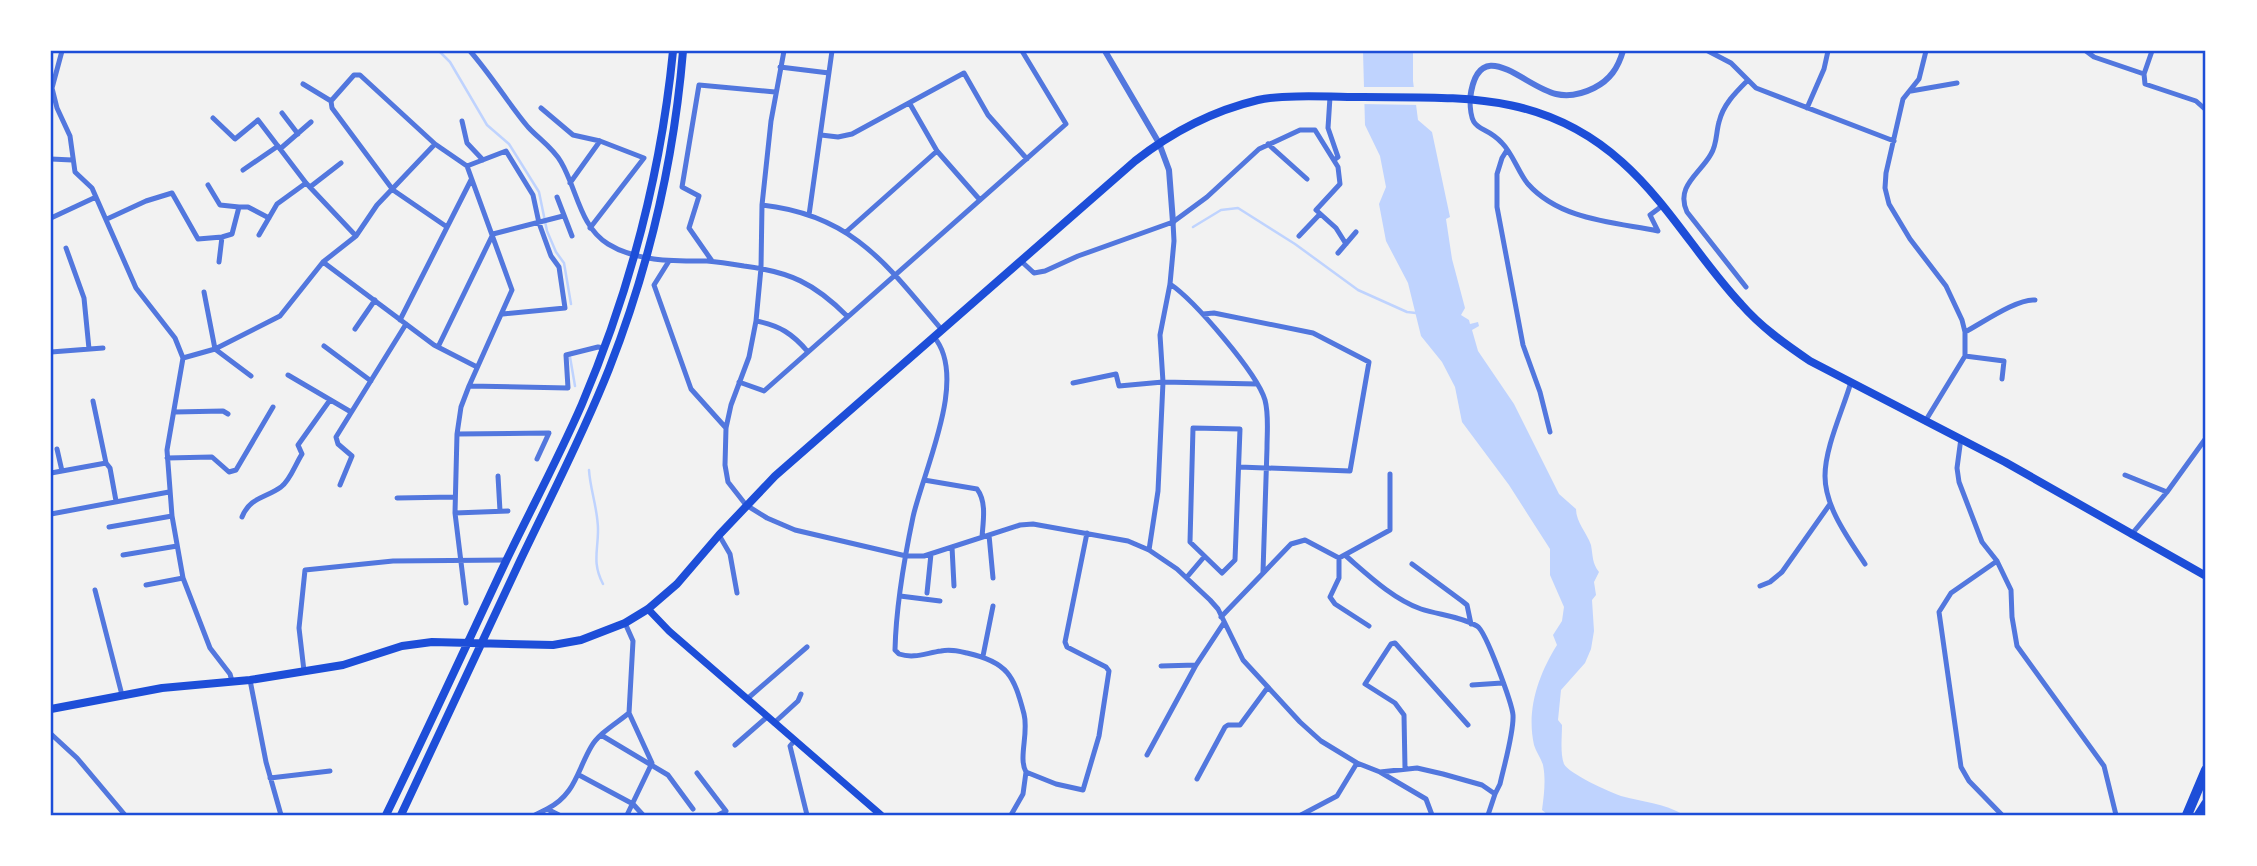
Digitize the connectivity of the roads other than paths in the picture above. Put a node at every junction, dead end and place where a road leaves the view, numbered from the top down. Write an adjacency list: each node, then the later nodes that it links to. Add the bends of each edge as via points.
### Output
1 (62, 51): 46 (street, via 52,88 70,136)
2 (470, 51): 54 (street, via 527,126 553,152)
3 (673, 51): 85 (main road, via 662,140)
4 (683, 51): 86 (main road, via 667,167)
5 (784, 51): 15 (street)
6 (832, 51): 16 (street)
7 (1023, 51): 45 (street, via 1066,124)
8 (1105, 51): 38 (street)
9 (1623, 51): 24 (street, via 1612,76 1579,94 1556,94 1495,65 1477,74)
10 (1708, 51): 18 (street, via 1731,63)
11 (1828, 51): 28 (street)
12 (1926, 51): 21 (street)
13 (2086, 51): 17 (street)
14 (2152, 51): 17 (street)
15 (780, 67): 16 (street); 22 (street)
16 (829, 73): 35 (street)
17 (2144, 74): 29 (street, via 2145,83 2196,101)
18 (1747, 81): 28 (street); 95 (street, via 1722,111 1713,151 1689,182 1684,197 1687,212)
19 (1957, 83): 21 (street)
20 (303, 84): 25 (street)
21 (1911, 91): 37 (street, via 1903,99)
22 (775, 92): 61 (street); 88 (street, via 699,85 681,187 699,196 689,228)
23 (1330, 97): 24 (main road); 38 (main road, via 1261,99 1208,115); 48 (street, via 1328,128 1338,158)
24 (1470, 99): 42 (street, via 1472,121); 62 (main road, via 1526,108 1576,129 1623,163)
25 (331, 100): 39 (street, via 354,75 360,75); 57 (street, via 332,108)
26 (910, 104): 35 (street, via 852,135); 43 (street); 45 (street, via 964,73 988,115)
27 (541, 108): 36 (street, via 573,135)
28 (1807, 108): 37 (street)
29 (2206, 110)
30 (282, 113): 34 (street)
31 (213, 118): 41 (street, via 235,139 258,120)
32 (462, 121): 47 (street, via 467,143)
33 (312, 122): 34 (street)
34 (298, 134): 41 (street)
35 (821, 135): 65 (street)
36 (600, 141): 54 (street); 73 (street, via 644,158)
37 (1894, 142): 107 (street, via 1886,173 1889,204 1946,286)
38 (1159, 143): 70 (street, via 1169,170); 89 (main road)
39 (435, 144): 50 (street); 57 (street)
40 (1268, 144): 48 (street, via 1300,130 1315,130); 52 (street); 70 (street)
41 (279, 147): 51 (street); 56 (street)
42 (1507, 150): 62 (street, via 1529,184 1561,210 1658,232 1650,215); 138 (street, via 1497,174 1497,207 1523,345)
43 (937, 151): 60 (street); 74 (street)
44 (51, 159): 46 (street)
45 (1027, 159): 60 (street)
46 (72, 160): 58 (street, via 75,172)
47 (483, 160): 50 (street); 71 (street, via 506,151 533,195)
48 (1334, 160): 64 (street, via 1340,184 1316,210)
49 (341, 163): 56 (street)
50 (467, 166): 53 (street)
51 (243, 170)
52 (1307, 179)
53 (471, 180): 72 (street); 76 (street)
54 (570, 183): 73 (street)
55 (208, 185): 63 (street, via 220,205)
56 (308, 185): 68 (street, via 277,204); 78 (street)
57 (393, 190): 72 (street); 78 (street)
58 (96, 197): 67 (street); 69 (street)
59 (557, 197): 66 (street)
60 (980, 200): 93 (street)
61 (762, 205): 65 (street); 92 (street)
62 (1662, 206): 126 (main road, via 1764,328 1810,361)
63 (239, 207): 68 (street); 81 (street, via 232,234)
64 (1320, 214): 80 (street); 82 (street)
65 (810, 215): 74 (street)
66 (563, 216): 71 (street); 79 (street)
67 (51, 218)
68 (269, 218): 77 (street)
69 (107, 219): 81 (street, via 172,193 198,239); 118 (street, via 136,288 174,338)
70 (1173, 222): 89 (street, via 1045,271 1034,273); 94 (street)
71 (539, 223): 76 (street); 99 (street, via 559,267 565,308)
72 (447, 227): 102 (street)
73 (590, 228): 85 (street, via 611,246)
74 (846, 232): 93 (street)
75 (1356, 232): 82 (street)
76 (493, 234): 99 (street, via 512,290); 110 (street)
77 (259, 235)
78 (356, 236): 91 (street)
79 (572, 236)
80 (1299, 236)
81 (222, 237): 90 (street)
82 (1346, 244): 84 (street)
83 (66, 248): 113 (street, via 84,298)
84 (1338, 253)
85 (636, 254): 86 (street); 112 (main road)
86 (646, 257): 87 (street); 207 (main road, via 604,380)
87 (669, 261): 88 (street); 137 (street, via 654,285 680,363 691,389)
88 (712, 261): 92 (street)
89 (1021, 261): 106 (main road)
90 (219, 262)
91 (323, 262): 97 (street); 114 (street, via 280,316)
92 (761, 268): 101 (street, via 802,279); 103 (street)
93 (895, 275): 101 (street); 106 (street)
94 (1170, 284): 100 (street); 125 (street, via 1160,335)
95 (1746, 287)
96 (204, 292): 114 (street)
97 (375, 300): 102 (street); 105 (street)
98 (2035, 300): 107 (street, via 2017,303)
99 (503, 314): 119 (street)
100 (1203, 314): 128 (street); 147 (street, via 1313,333 1369,362 1350,471)
101 (847, 316): 116 (street)
102 (400, 320): 104 (street)
103 (756, 321): 116 (street, via 784,329); 124 (street, via 750,357)
104 (406, 324): 110 (street); 123 (street)
105 (355, 329)
106 (942, 330): 108 (main road)
107 (1965, 332): 117 (street)
108 (934, 337): 153 (street, via 943,350 946,394); 161 (main road)
109 (324, 346): 123 (street)
110 (438, 347): 119 (street)
111 (103, 348): 113 (street)
112 (604, 348): 129 (street, via 566,355 568,388); 180 (main road, via 582,405)
113 (89, 349): 115 (street)
114 (215, 349): 118 (street); 121 (street)
115 (51, 352)
116 (808, 352): 124 (street, via 764,391)
117 (1965, 356): 122 (street, via 2004,362); 136 (street)
118 (183, 358): 133 (street)
119 (477, 368): 129 (street)
120 (288, 375): 130 (street)
121 (251, 376)
122 (2002, 379)
123 (371, 381): 134 (street)
124 (739, 382): 137 (street)
125 (1163, 382): 127 (street, via 1118,386 1116,374); 128 (street); 174 (street, via 1158,491)
126 (1851, 382): 136 (main road); 160 (street, via 1826,467)
127 (1073, 383)
128 (1257, 384): 147 (street, via 1267,411)
129 (469, 386): 139 (street)
130 (330, 400): 134 (street); 165 (street, via 298,445 302,454 283,486 256,498)
131 (93, 401): 145 (street)
132 (273, 407): 143 (street, via 236,470 229,472 212,457)
133 (174, 412): 135 (street); 143 (street)
134 (351, 412): 154 (street, via 336,437 352,456)
135 (228, 414)
136 (1926, 420): 140 (main road)
137 (726, 428): 161 (street, via 728,482)
138 (1550, 432)
139 (457, 434): 144 (street, via 549,433); 157 (street)
140 (1961, 438): 168 (main road); 182 (street, via 1959,482 1982,541)
141 (2206, 438): 156 (street)
142 (57, 449): 148 (street)
143 (167, 458): 155 (street)
144 (537, 459)
145 (106, 463): 148 (street); 159 (street)
146 (1239, 467): 147 (street); 178 (street, via 1235,560 1222,573); 178 (street, via 1240,429 1193,428 1190,542)
147 (1267, 468): 185 (street)
148 (62, 471): 149 (street)
149 (51, 473)
150 (1391, 474): 179 (street, via 1390,530)
151 (2125, 475): 156 (street)
152 (498, 476): 163 (street, via 504,511)
153 (924, 480): 171 (street, via 977,489 984,508); 177 (street)
154 (340, 485)
155 (169, 492): 159 (street); 164 (street)
156 (2166, 492): 168 (street)
157 (454, 497): 158 (street); 163 (street)
158 (397, 498)
159 (116, 501): 162 (street)
160 (1830, 504): 184 (street); 192 (street, via 1782,572)
161 (746, 505): 169 (main road); 177 (street, via 795,530)
162 (51, 512)
163 (455, 513): 181 (street)
164 (172, 516): 166 (street); 172 (street)
165 (242, 516)
166 (109, 527)
167 (1087, 533): 170 (street, via 1033,524); 174 (street); 236 (street, via 1065,642 1109,671 1099,736 1083,790)
168 (2131, 534): 186 (main road)
169 (719, 535): 194 (street, via 730,554); 200 (main road, via 677,584)
170 (989, 535): 171 (street); 189 (street)
171 (982, 537): 173 (street)
172 (177, 546): 176 (street); 188 (street)
173 (952, 547): 175 (street); 191 (street)
174 (1149, 550): 187 (street)
175 (931, 554): 177 (street); 195 (street)
176 (123, 555)
177 (906, 556): 196 (street)
178 (1205, 557): 187 (street)
179 (1343, 557): 185 (street, via 1299,540); 204 (street, via 1412,605); 205 (street, via 1330,597)
180 (507, 560): 181 (street); 206 (main road)
181 (463, 561): 198 (street); 212 (street, via 393,561 305,570 299,628)
182 (1997, 561): 262 (street, via 1951,593 1939,612 1961,766); 263 (street, via 2011,590 2017,646 2104,766)
183 (1412, 564): 204 (street, via 1467,606)
184 (1865, 564)
185 (1263, 572): 201 (street)
186 (2206, 576)
187 (1187, 577): 201 (street)
188 (183, 578): 190 (street); 214 (street, via 211,648)
189 (993, 578)
190 (146, 585)
191 (954, 586)
192 (1760, 586)
193 (95, 590): 219 (street)
194 (737, 593)
195 (927, 593)
196 (900, 596): 197 (street); 209 (street, via 895,624 899,654 915,657 948,650)
197 (940, 601)
198 (466, 603)
199 (993, 606): 209 (street)
200 (648, 609): 202 (main road); 220 (main road)
201 (1221, 617): 203 (street)
202 (625, 623): 207 (main road, via 553,645); 222 (street, via 633,641)
203 (1223, 624): 210 (street); 217 (street, via 1243,660)
204 (1471, 624): 215 (street, via 1488,640)
205 (1369, 626)
206 (469, 643): 207 (main road); 212 (main road, via 402,646 343,665); 249 (main road)
207 (482, 644): 250 (main road)
208 (807, 647): 220 (street)
209 (983, 656): 236 (street, via 1004,667 1022,707 1027,725)
210 (1196, 665): 211 (street); 230 (street)
211 (1161, 666)
212 (304, 671): 213 (main road)
213 (250, 680): 214 (main road); 240 (street)
214 (232, 681): 219 (main road)
215 (1502, 684): 216 (street); 242 (street, via 1513,718)
216 (1472, 685)
217 (1268, 687): 232 (street, via 1309,731); 241 (street, via 1240,724 1225,727)
218 (801, 694): 224 (street)
219 (122, 695): 221 (main road)
220 (747, 699): 223 (main road)
221 (51, 709)
222 (629, 713): 227 (street); 231 (street)
223 (767, 717): 224 (main road); 229 (street)
224 (774, 723): 228 (main road)
225 (1468, 725): 233 (street, via 1395,643 1391,644 1365,684 1395,703 1404,715)
226 (51, 734): 247 (street)
227 (601, 735): 231 (street); 239 (street)
228 (794, 740): 256 (street, via 790,746); 257 (main road)
229 (735, 745)
230 (1147, 755)
231 (652, 763): 243 (street); 246 (street, via 668,775)
232 (1357, 763): 237 (street); 259 (street, via 1337,796)
233 (1405, 768): 237 (street); 242 (street, via 1482,785)
234 (2206, 770): 264 (highway)
235 (330, 771): 240 (street)
236 (1026, 772): 258 (street, via 1023,794)
237 (1380, 772): 260 (street, via 1426,799)
238 (697, 773): 255 (street, via 726,811)
239 (579, 775): 243 (street); 245 (street, via 561,802)
240 (270, 778): 248 (street)
241 (1196, 779)
242 (1495, 794): 261 (street)
243 (633, 804): 253 (street); 254 (street)
244 (2206, 804): 265 (highway)
245 (547, 809): 251 (street); 252 (street)
246 (693, 809)
247 (125, 815)
248 (281, 815)
249 (386, 815)
250 (401, 815)
251 (535, 815)
252 (559, 815)
253 (627, 815)
254 (643, 815)
255 (718, 815)
256 (807, 815)
257 (881, 815)
258 (1011, 815)
259 (1301, 815)
260 (1432, 815)
261 (1488, 815)
262 (2002, 815)
263 (2116, 815)
264 (2188, 815)
265 (2199, 815)

